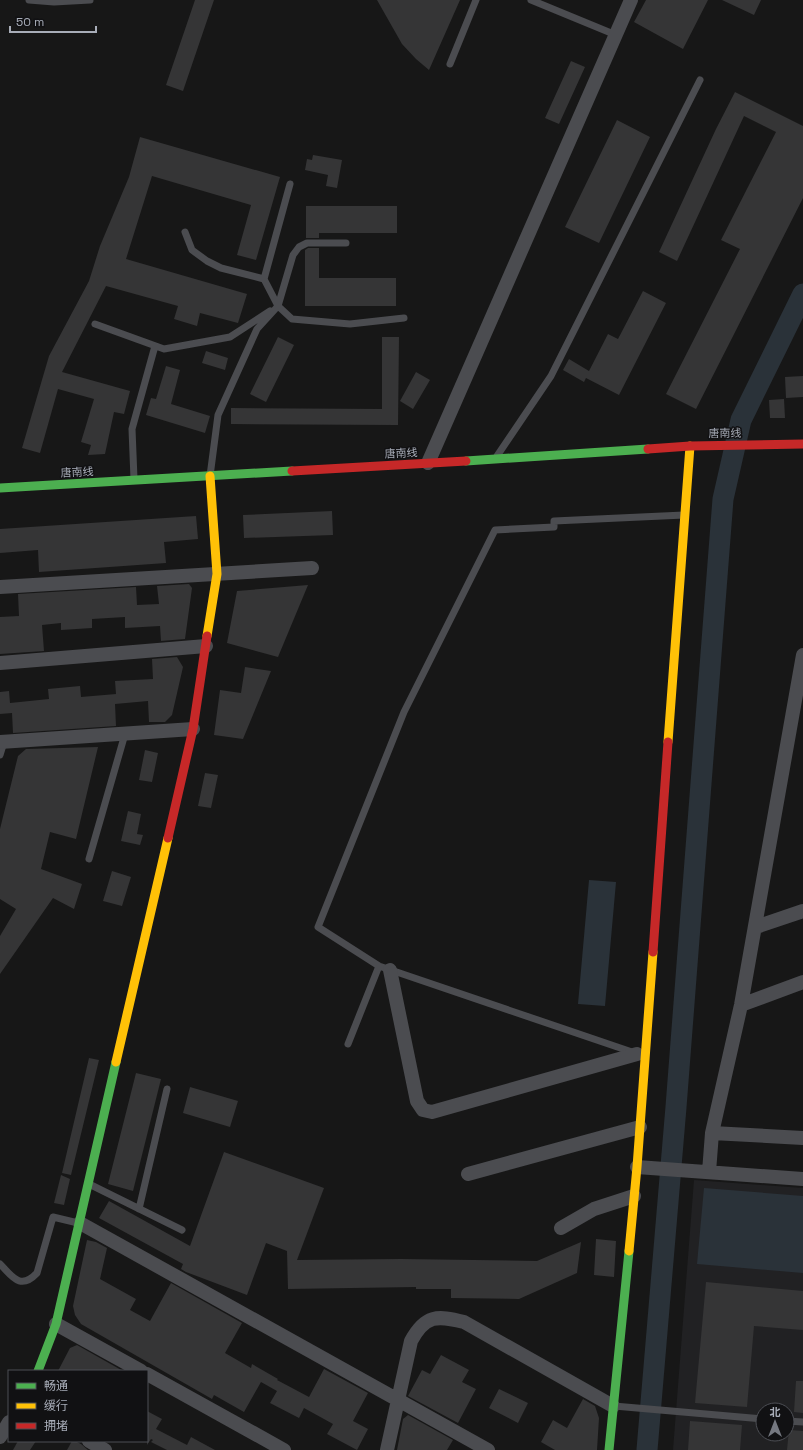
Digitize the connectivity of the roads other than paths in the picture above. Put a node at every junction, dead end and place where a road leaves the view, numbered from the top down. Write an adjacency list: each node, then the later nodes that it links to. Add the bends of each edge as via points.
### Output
1 (29, 0): 2 (lane)
2 (90, 0)
3 (476, 0): 7 (lane)
4 (531, 0): 6 (lane)
5 (631, 0): 6 (street)
6 (616, 35): 20 (street)
7 (450, 64)
8 (700, 80): 19 (lane, via 551,376)
9 (290, 184): 12 (lane)
10 (185, 232): 12 (lane, via 192,250 207,261 221,268)
11 (346, 243): 13 (lane, via 307,243 299,247 293,255)
12 (264, 279): 13 (lane)
13 (278, 306): 14 (lane, via 292,319 350,324); 16 (lane, via 230,337 164,349); 21 (lane, via 257,329 218,415)
14 (404, 318)
15 (95, 324): 16 (lane)
16 (155, 346): 22 (lane, via 132,429)
17 (803, 444): 18 (street, 唐南线)
18 (693, 446): 19 (street, 唐南线); 24 (street)
19 (494, 459): 20 (street, 唐南线)
20 (428, 463): 21 (street, 唐南线)
21 (210, 476): 22 (street, 唐南线); 26 (street)
22 (135, 481): 23 (street, 唐南线)
23 (0, 488)
24 (685, 515): 38 (lane, via 554,521 554,527 495,530 404,712 318,927); 42 (street)
25 (312, 568): 26 (street)
26 (217, 574): 27 (street); 28 (street)
27 (0, 587)
28 (206, 646): 30 (street); 32 (street)
29 (803, 655): 31 (street)
30 (0, 663)
31 (800, 695): 37 (street)
32 (193, 729): 33 (street); 51 (street)
33 (124, 734): 34 (street); 35 (lane)
34 (1, 746)
35 (89, 859)
36 (803, 911): 37 (street)
37 (756, 927): 40 (street)
38 (385, 968): 41 (lane); 42 (lane); 42 (street, via 417,1101 423,1110 432,1112)
39 (803, 982): 40 (street)
40 (742, 1005): 45 (street)
41 (348, 1044)
42 (641, 1055): 44 (street)
43 (167, 1089): 53 (lane)
44 (640, 1127): 47 (street); 49 (street)
45 (712, 1133): 46 (street); 48 (street)
46 (803, 1138)
47 (637, 1167): 48 (street); 52 (street)
48 (708, 1172): 50 (street)
49 (468, 1174)
50 (803, 1179)
51 (89, 1184): 53 (lane); 54 (street)
52 (634, 1196): 55 (street, via 594,1209); 63 (street)
53 (139, 1209): 56 (lane)
54 (80, 1223): 57 (lane, via 53,1217 37,1273 31,1280 20,1282 12,1278); 58 (street); 62 (street)
55 (562, 1228)
56 (182, 1230)
57 (0, 1264)
58 (56, 1324): 59 (street); 60 (street)
59 (38, 1370)
60 (139, 1370)
61 (148, 1375): 69 (street)
62 (398, 1400): 63 (street, via 411,1342 417,1329 427,1320 440,1318 464,1322); 70 (street); 71 (street)
63 (613, 1406): 64 (lane); 72 (street)
64 (755, 1418)
65 (8, 1424): 66 (street)
66 (0, 1437)
67 (91, 1442): 68 (street)
68 (105, 1450)
69 (284, 1450)
70 (387, 1450)
71 (488, 1450)
72 (609, 1450)

